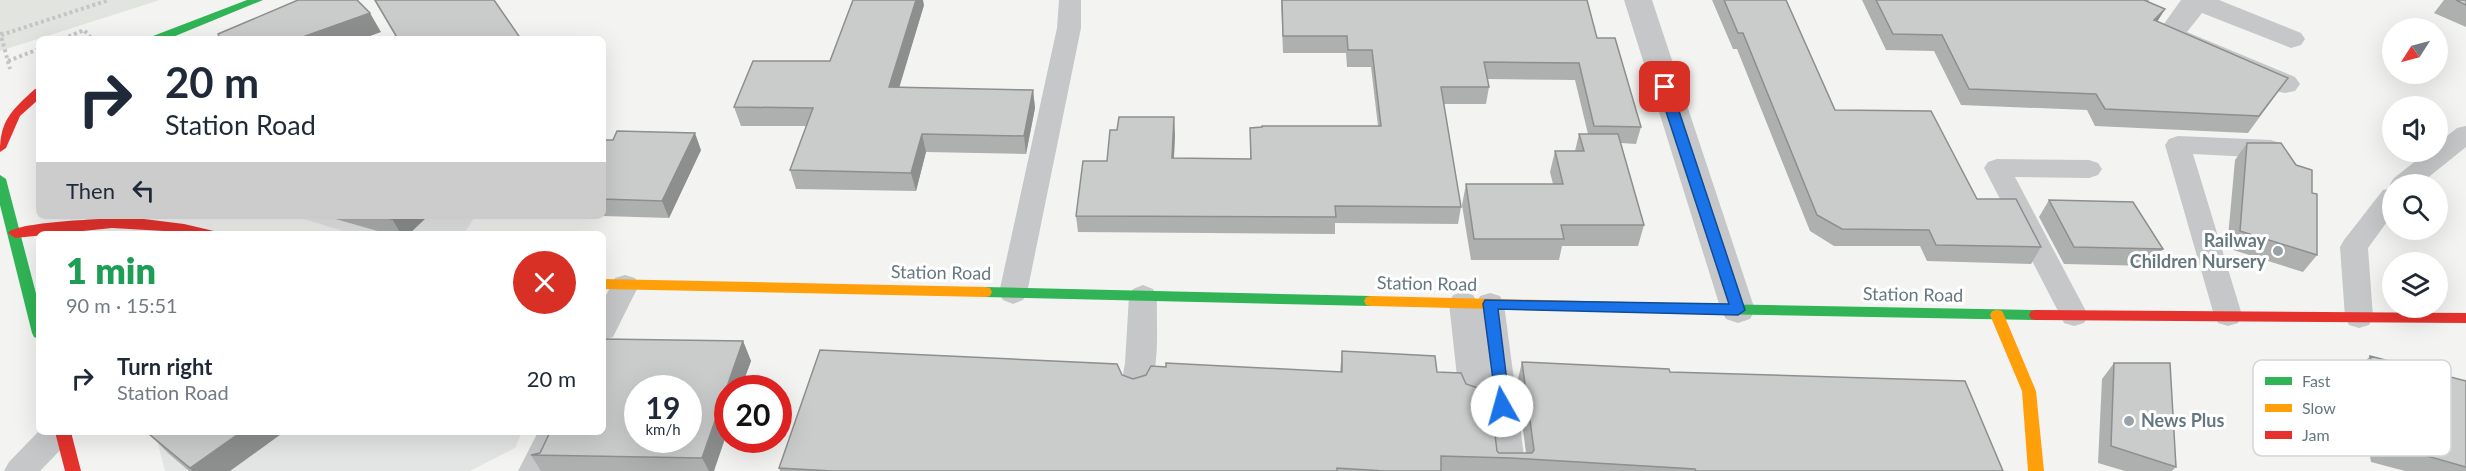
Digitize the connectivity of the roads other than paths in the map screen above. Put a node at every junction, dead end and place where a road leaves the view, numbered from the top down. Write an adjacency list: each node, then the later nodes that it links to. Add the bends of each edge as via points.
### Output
1 (257, 0): 5 (main road)
2 (1070, 0): 21 (lane, via 1068,28)
3 (1638, 0): 24 (street)
4 (2196, 0): 6 (street); 7 (street, via 2170,35)
5 (165, 36)
6 (2291, 39)
7 (2285, 84)
8 (36, 94): 9 (main road)
9 (8, 115): 11 (main road)
10 (2466, 134): 14 (lane)
11 (0, 148)
12 (2271, 149): 27 (lane, via 2178,145)
13 (2089, 169): 26 (lane, via 1997,168)
14 (2416, 174)
15 (0, 179): 19 (main road)
16 (2382, 210): 29 (lane, via 2354,248)
17 (185, 220): 18 (main road); 19 (main road, via 110,220)
18 (204, 231)
19 (15, 233): 31 (main road)
20 (614, 285): 21 (main road, Station Road); 28 (lane)
21 (1013, 293): 22 (main road, Station Road)
22 (1143, 296): 23 (main road, Station Road); 32 (lane)
23 (1477, 303): 24 (main road, Station Road); 33 (lane); 40 (lane)
24 (1738, 310): 25 (main road, Station Road)
25 (1997, 315): 26 (main road, Station Road); 41 (main road, via 2029,391)
26 (2074, 315): 27 (main road, Station Road)
27 (2228, 315): 29 (main road, Station Road)
28 (606, 317)
29 (2359, 317): 30 (main road, Station Road)
30 (2466, 318)
31 (36, 320)
32 (1136, 386)
33 (1474, 395)
34 (55, 435): 37 (lane)
35 (64, 435): 38 (main road)
36 (552, 435): 39 (lane)
37 (20, 471)
38 (72, 471)
39 (534, 471)
40 (1510, 471)
41 (2036, 471)

